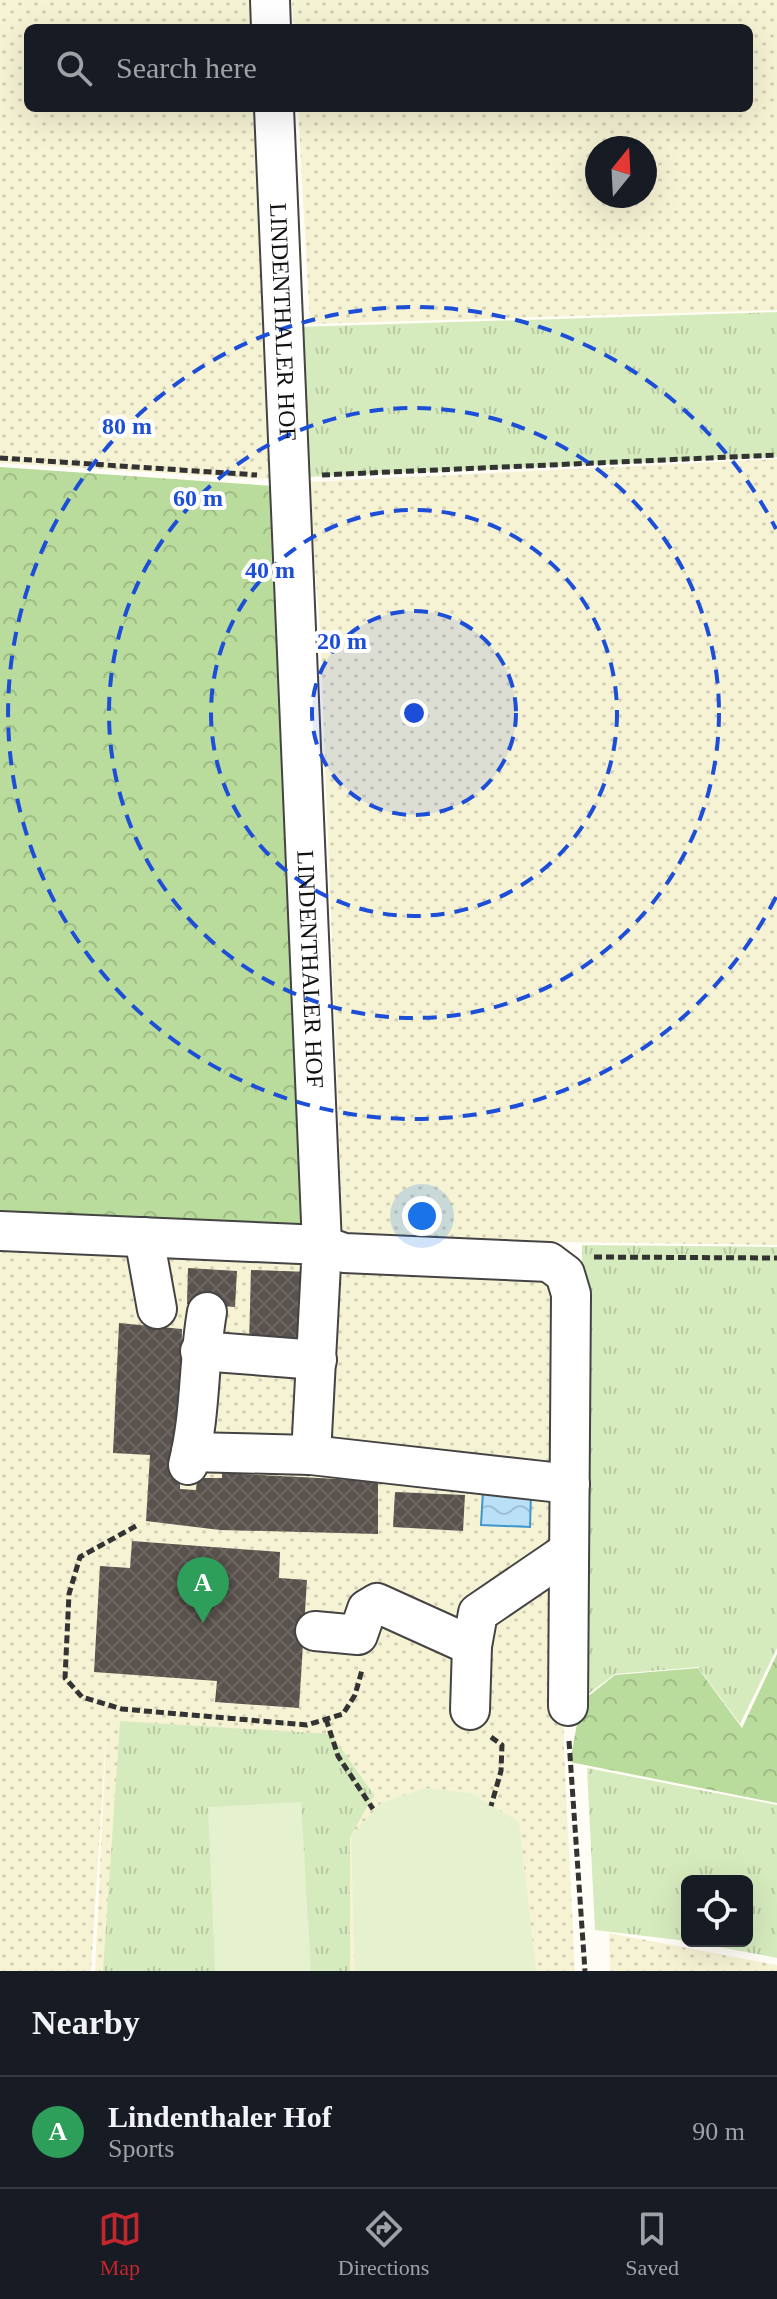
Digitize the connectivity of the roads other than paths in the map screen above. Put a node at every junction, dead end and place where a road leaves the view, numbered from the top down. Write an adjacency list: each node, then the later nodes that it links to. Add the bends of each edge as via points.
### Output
1 (270, 0): 2 (lane)
2 (271, 24)
3 (274, 112): 6 (lane, LINDENTHALER HOF)
4 (0, 1231): 5 (lane)
5 (144, 1237): 6 (lane); 7 (lane)
6 (322, 1245): 10 (lane, LINDENTHALER HOF); 12 (lane, via 344,1253 549,1262 565,1274 571,1294)
7 (157, 1309)
8 (207, 1312): 9 (lane)
9 (200, 1351): 10 (lane); 11 (lane, via 199,1418 189,1458)
10 (317, 1360): 11 (lane, LINDENTHALER HOF)
11 (311, 1455): 12 (lane)
12 (570, 1484): 13 (lane)
13 (569, 1551): 15 (lane, via 478,1613); 16 (lane)
14 (327, 1632): 15 (lane, via 358,1635 367,1609 377,1603)
15 (472, 1646): 17 (lane)
16 (568, 1706)
17 (470, 1710)

